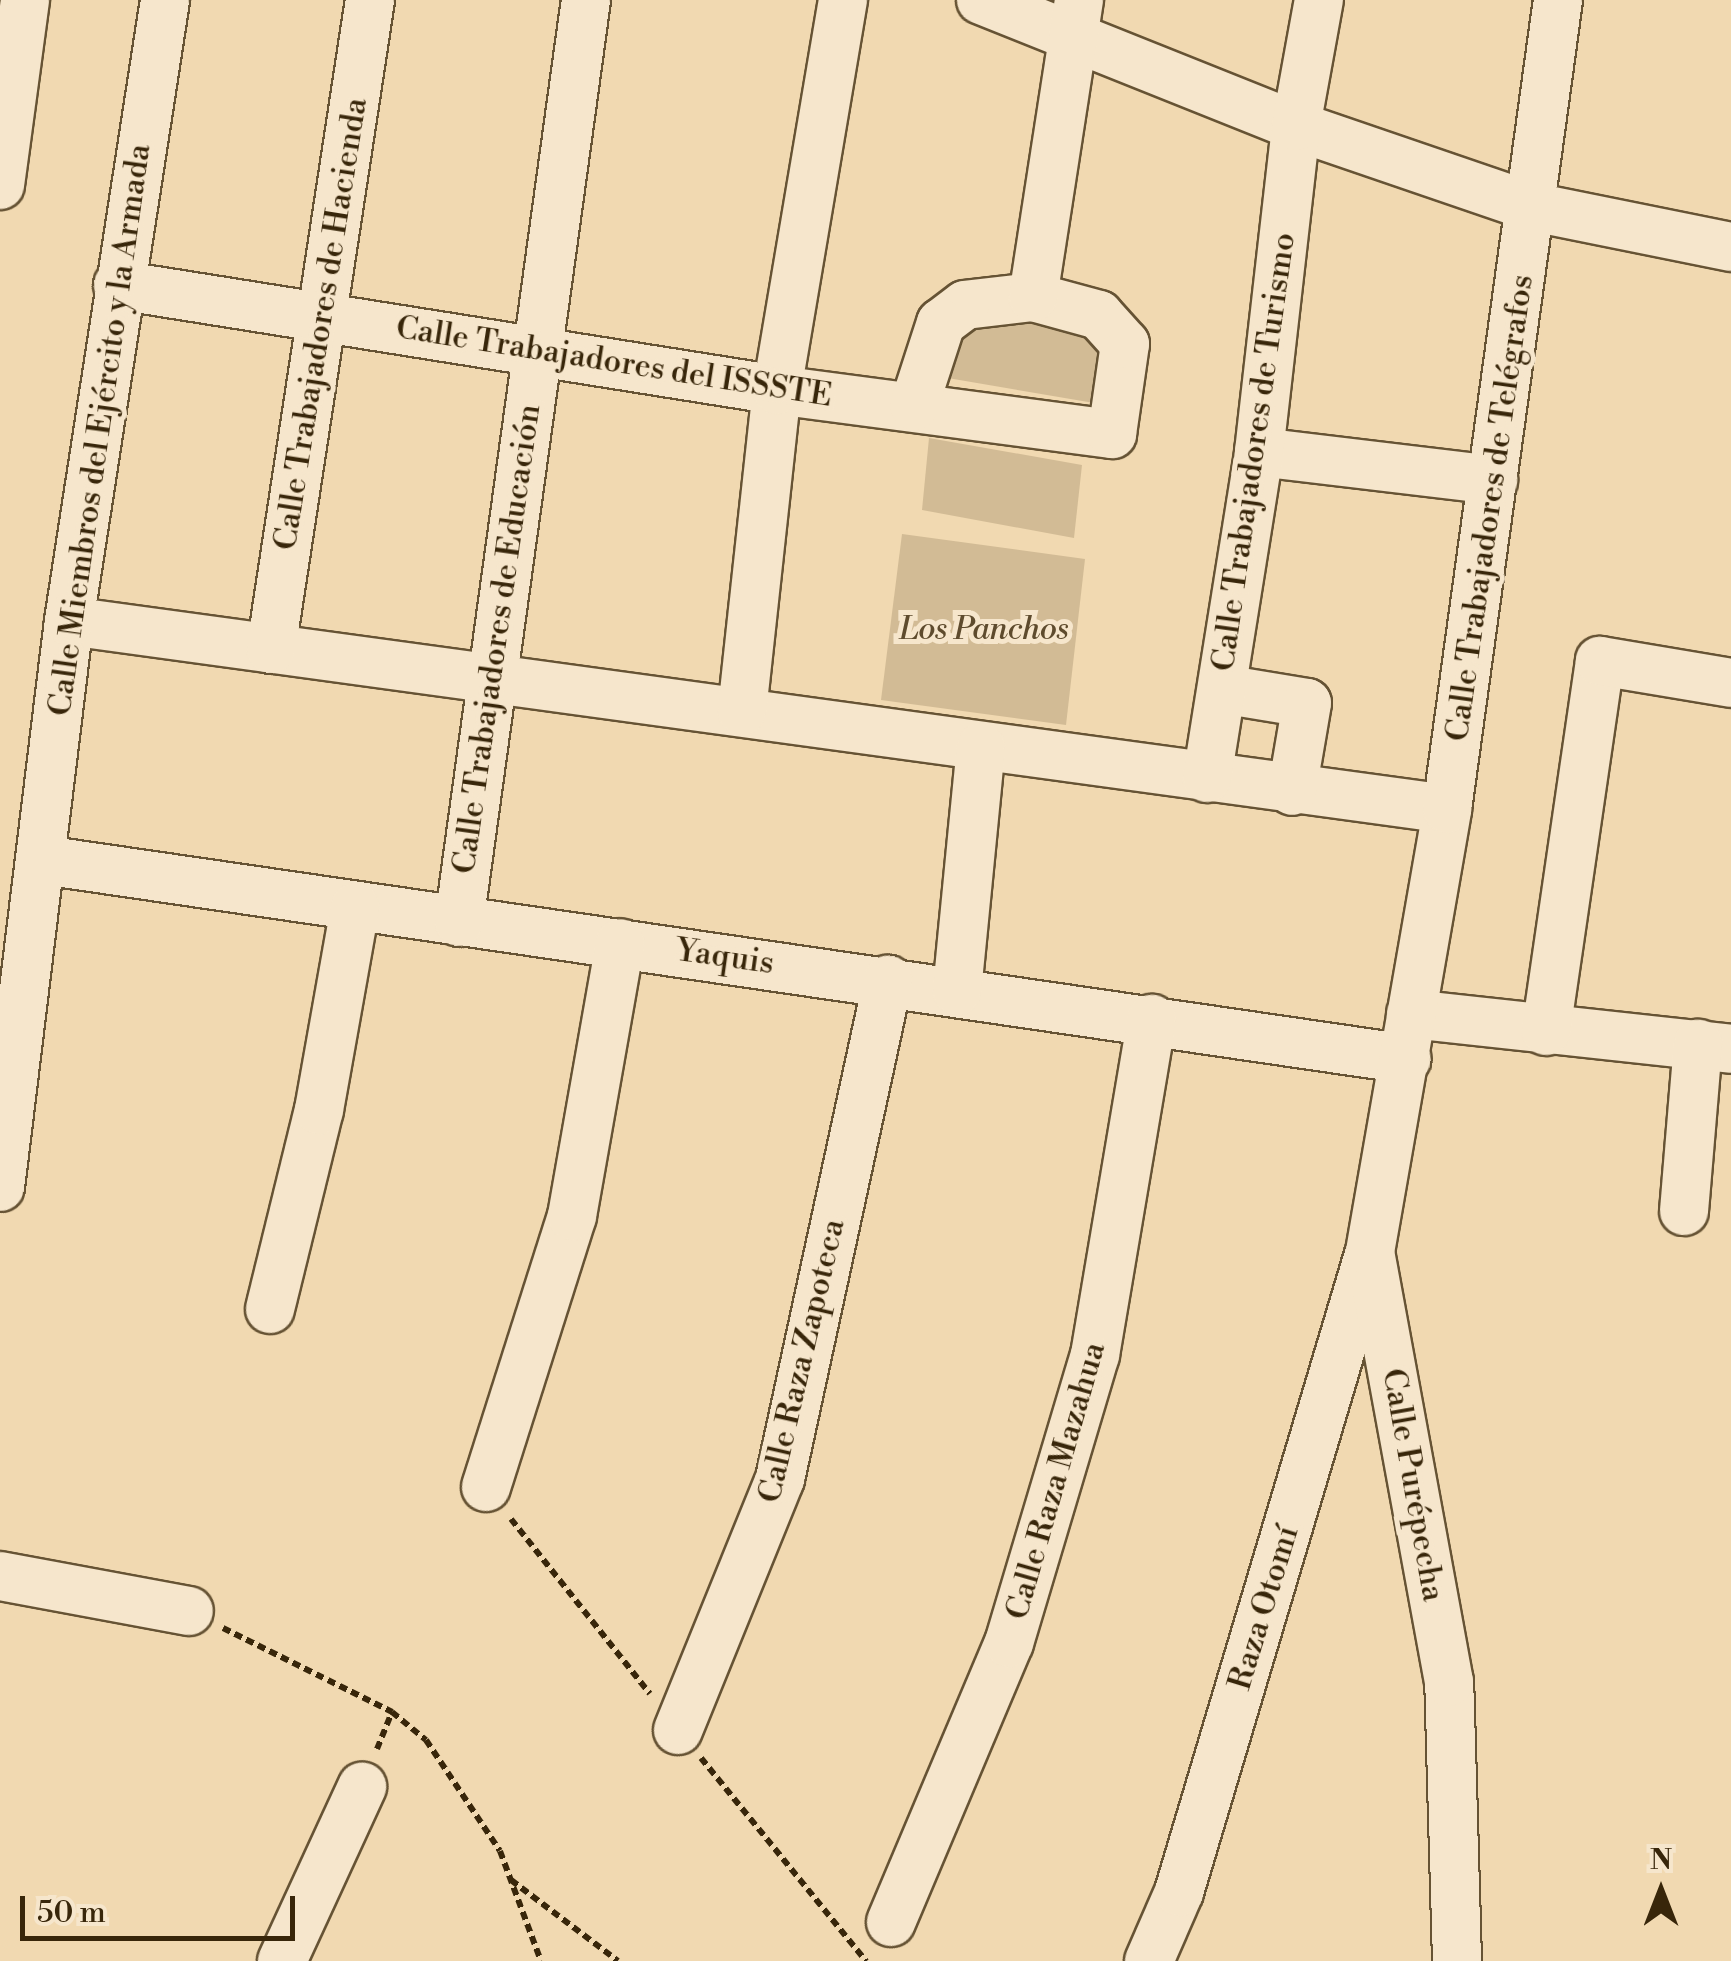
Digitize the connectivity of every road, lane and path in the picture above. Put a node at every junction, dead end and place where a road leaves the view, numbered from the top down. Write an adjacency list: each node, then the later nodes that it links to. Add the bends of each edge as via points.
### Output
1 (25, 0): 11 (street)
2 (165, 0): 14 (street, Calle Miembros del Ejército y la Armada)
3 (370, 0): 16 (street, Calle Trabajadores de Hacienda)
4 (584, 0): 17 (street, Calle Trabajadores de Educación)
5 (843, 0): 18 (street)
6 (981, 0): 9 (street)
7 (1319, 0): 10 (street, Calle Trabajadores de Turismo)
8 (1558, 0): 12 (street, Calle Trabajadores de Telégrafos)
9 (1076, 18): 10 (street); 15 (street)
10 (1296, 126): 12 (street); 20 (street, Calle Trabajadores de Turismo)
11 (0, 185)
12 (1533, 207): 13 (street); 21 (street, Calle Trabajadores de Telégrafos)
13 (1731, 247)
14 (118, 285): 16 (street, Calle Trabajadores del ISSSTE); 22 (street, Calle Miembros del Ejército y la Armada)
15 (1034, 297): 19 (street, via 965,305 941,323); 19 (street, Calle Trabajadores del ISSSTE, via 1099,315 1125,344 1112,434)
16 (321, 317): 17 (street, Calle Trabajadores del ISSSTE); 23 (street, Calle Trabajadores de Hacienda)
17 (536, 350): 18 (street, Calle Trabajadores del ISSSTE); 24 (street, Calle Trabajadores de Educación)
18 (777, 390): 19 (street, Calle Trabajadores del ISSSTE); 27 (street)
19 (914, 406)
20 (1259, 452): 21 (street); 26 (street, Calle Trabajadores de Turismo)
21 (1493, 480): 31 (street, Calle Trabajadores de Telégrafos)
22 (69, 621): 23 (street); 32 (street, Calle Miembros del Ejército y la Armada)
23 (272, 649): 24 (street)
24 (490, 681): 27 (street); 34 (street, Calle Trabajadores de Educación)
25 (1731, 683): 39 (street, via 1600,661)
26 (1222, 689): 29 (street, Calle Trabajadores de Turismo); 30 (street, via 1307,703)
27 (742, 711): 28 (street)
28 (982, 746): 29 (street); 37 (street)
29 (1207, 778): 30 (street)
30 (1292, 791): 31 (street)
31 (1447, 809): 40 (street, Calle Trabajadores de Telégrafos)
32 (43, 860): 33 (street, Yaquis); 42 (street, Calle Miembros del Ejército y la Armada)
33 (354, 907): 34 (street, Yaquis); 45 (street, via 319,1110)
34 (459, 922): 35 (street, Yaquis)
35 (620, 943): 36 (street, Yaquis); 46 (street, via 572,1216)
36 (888, 980): 37 (street, Yaquis); 49 (street, Calle Raza Zapoteca, via 780,1479)
37 (956, 990): 38 (street, Yaquis)
38 (1152, 1019): 40 (street, Yaquis); 52 (street, Calle Raza Mazahua, via 1095,1355 1009,1643)
39 (1546, 1032): 40 (street, Yaquis); 41 (street, Yaquis)
40 (1409, 1037): 44 (street, Calle Purépecha)
41 (1715, 1046): 43 (street)
42 (0, 1188)
43 (1684, 1212)
44 (1370, 1252): 56 (street, Raza Otomí, via 1179,1892); 57 (street, Calle Purépecha, via 1449,1682)
45 (270, 1309)
46 (486, 1487): 49 (path)
47 (0, 1576): 48 (street)
48 (190, 1611): 51 (path, via 392,1712 414,1730 500,1851)
49 (678, 1730): 52 (path)
50 (362, 1787): 53 (street)
51 (510, 1880): 54 (path); 55 (path)
52 (879, 1942)
53 (282, 1961)
54 (541, 1961)
55 (618, 1961)
56 (1149, 1961)
57 (1458, 1961)

